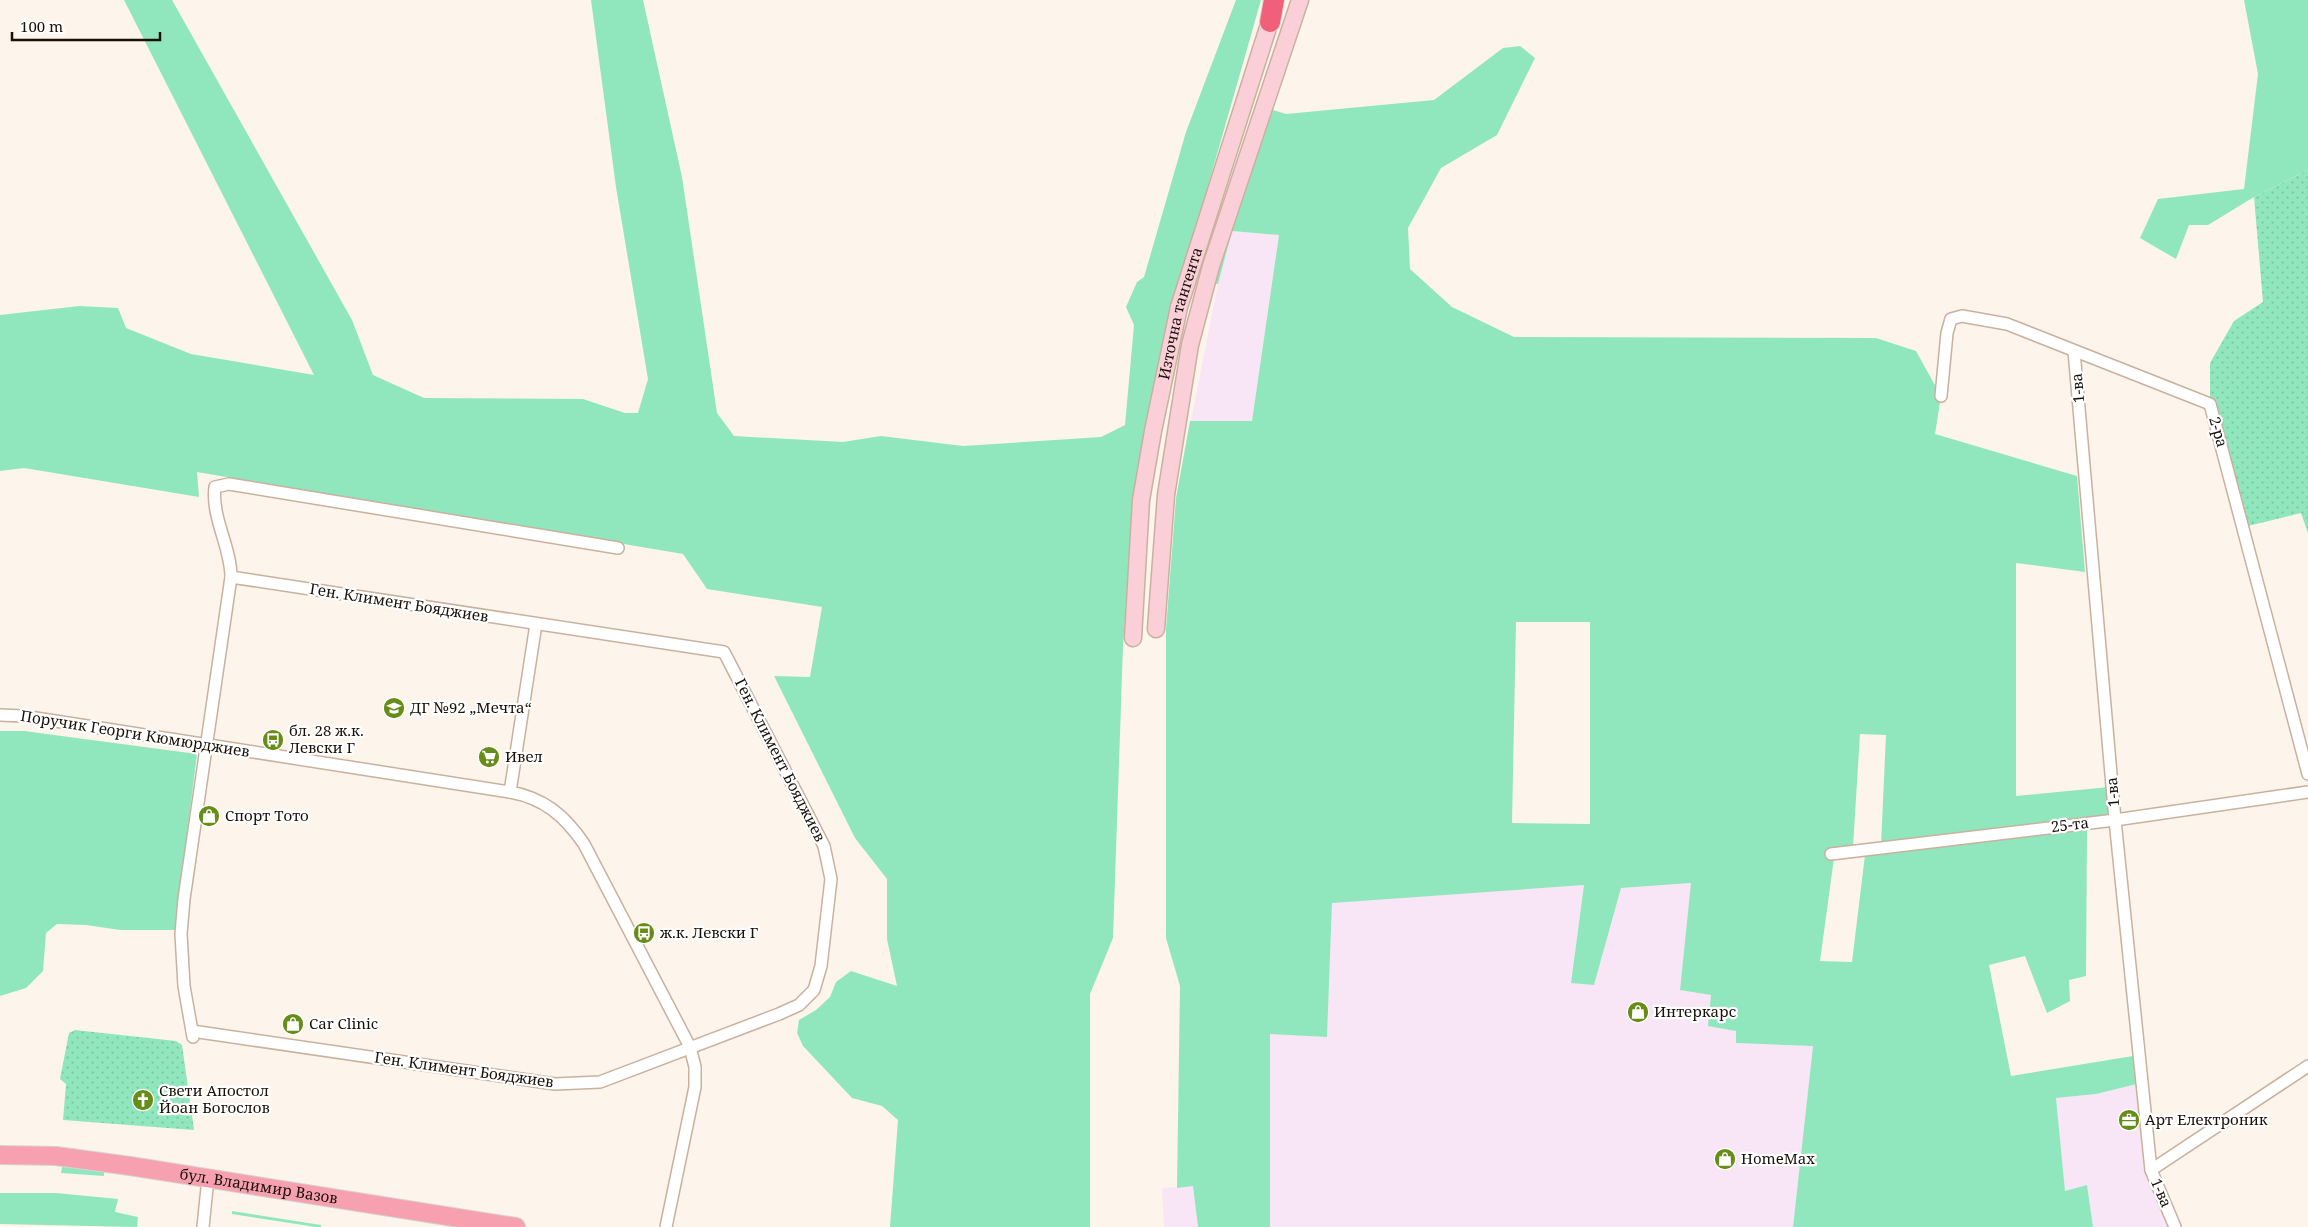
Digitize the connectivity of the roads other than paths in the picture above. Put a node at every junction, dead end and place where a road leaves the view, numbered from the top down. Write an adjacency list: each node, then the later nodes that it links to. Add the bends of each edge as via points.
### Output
1 (1276, 0): 3 (highway)
2 (1300, 0): 9 (street, Източна тангента, via 1211,266 1190,345 1166,495)
3 (1270, 22): 10 (street, Източна тангента, via 1178,307 1141,500)
4 (2074, 352): 5 (street, 2-ра, via 2007,324 1962,316 1951,319); 13 (street, 2-ра, via 2210,404); 16 (street, 1-ва)
5 (1941, 396)
6 (618, 548): 7 (street, via 228,484 216,487 213,500 231,565)
7 (231, 577): 8 (street, Ген. Климент Бояджиев); 12 (street)
8 (536, 624): 14 (street); 18 (street, Ген. Климент Бояджиев, via 724,652 824,846 830,890 814,990 799,1005)
9 (1156, 629)
10 (1133, 638)
11 (0, 715): 12 (street, Поручик Георги Кюмюрджиев)
12 (206, 745): 14 (street, Поручик Георги Кюмюрджиев); 18 (street, Ген. Климент Бояджиев, via 181,934 184,986 193,1035 556,1084 600,1082)
13 (2308, 774)
14 (510, 792): 18 (street, Поручик Георги Кюмюрджиев, via 535,798 552,808 584,844)
15 (2308, 792): 16 (street, 25-та)
16 (2115, 820): 17 (street, 25-та); 21 (street, 1-ва)
17 (1831, 854)
18 (690, 1047): 25 (street, Поручик Георги Кюмюрджиев, via 696,1078)
19 (2308, 1066): 21 (street)
20 (0, 1155): 22 (main road, бул. Владимир Вазов, via 56,1156)
21 (2151, 1170): 26 (street, 1-ва)
22 (208, 1178): 23 (street); 24 (main road, бул. Владимир Вазов)
23 (203, 1227)
24 (516, 1227)
25 (666, 1227)
26 (2175, 1227)

